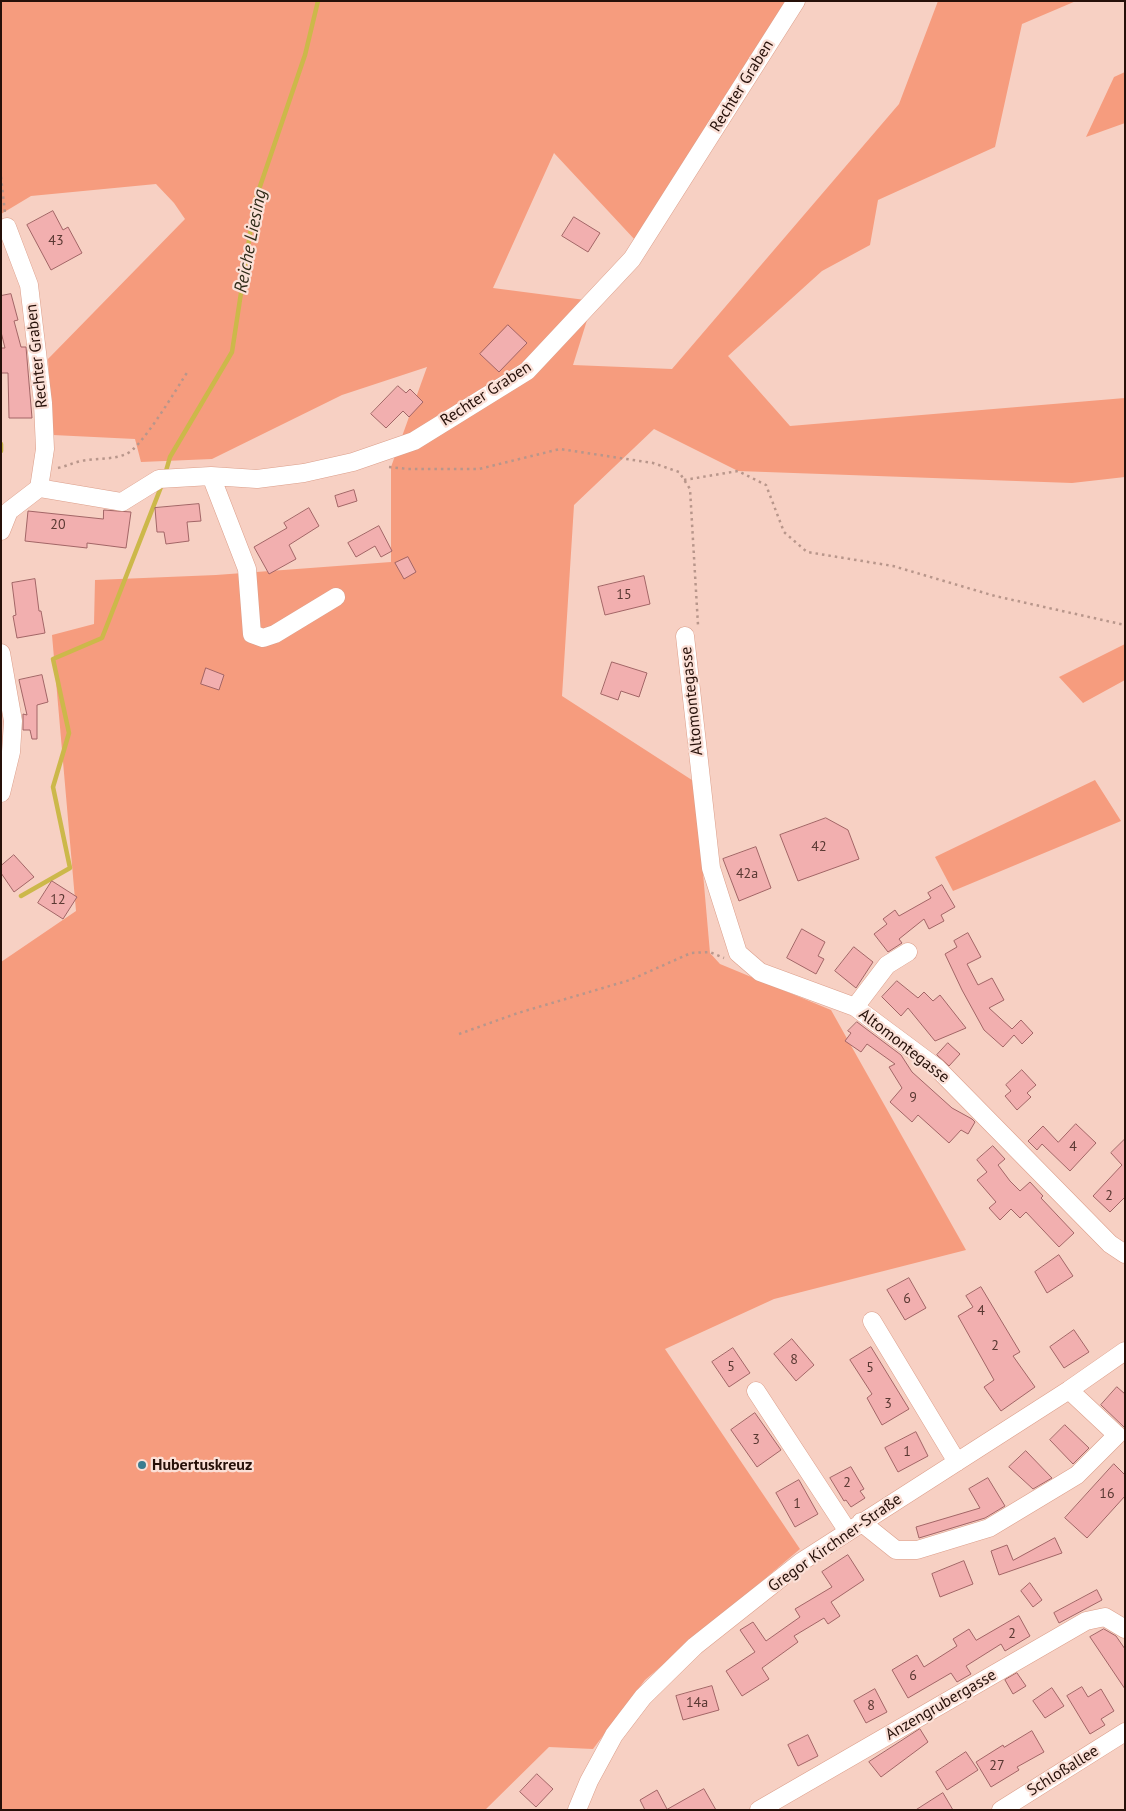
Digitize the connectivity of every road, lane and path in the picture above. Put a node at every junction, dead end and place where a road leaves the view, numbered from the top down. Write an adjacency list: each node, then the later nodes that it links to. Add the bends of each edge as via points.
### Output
1 (796, 1): 6 (street, Rechter Graben, via 632,259 527,371 414,441 353,462 257,480)
2 (1, 177): 3 (path)
3 (6, 227): 8 (street, Rechter Graben, via 29,285 43,403 45,449)
4 (188, 371): 8 (path, via 135,449 128,454 82,461 51,470)
5 (381, 466): 7 (path, via 479,469 560,449 654,463 679,472)
6 (211, 476): 8 (street, Rechter Graben, via 159,479 122,502); 10 (street, via 247,569 252,634 263,638 275,634)
7 (684, 480): 11 (path, via 738,471 766,485 784,532 807,552 893,566 995,596); 12 (path, via 690,489 698,641)
8 (39, 488): 9 (street, via 9,511)
9 (1, 531)
10 (336, 597)
11 (1125, 625)
12 (685, 636): 17 (street, Altomontegasse, via 710,868 738,953 760,972)
13 (1, 653): 14 (street, via 12,721 12,752)
14 (1, 793)
15 (908, 952): 17 (street, via 887,965)
16 (727, 959): 18 (path, via 710,952 691,953 630,980)
17 (855, 1007): 19 (street, Altomontegasse, via 937,1068 1110,1244)
18 (459, 1034)
19 (1125, 1254)
20 (872, 1321): 24 (street)
21 (1125, 1351): 22 (street, Gregor Kirchner-Straße)
22 (1069, 1390): 24 (street, Gregor Kirchner-Straße); 25 (street, via 1117,1435 1077,1475 989,1528 917,1550 896,1550)
23 (756, 1391): 25 (street)
24 (957, 1462): 25 (street, Gregor Kirchner-Straße)
25 (854, 1526): 28 (street, Gregor Kirchner-Straße, via 801,1562 695,1646 644,1697 614,1735)
26 (1125, 1629): 29 (street, Anzengrubergasse, via 1105,1616 1086,1621)
27 (1125, 1732): 30 (street, Schloßallee)
28 (577, 1810)
29 (759, 1810)
30 (1000, 1810)

